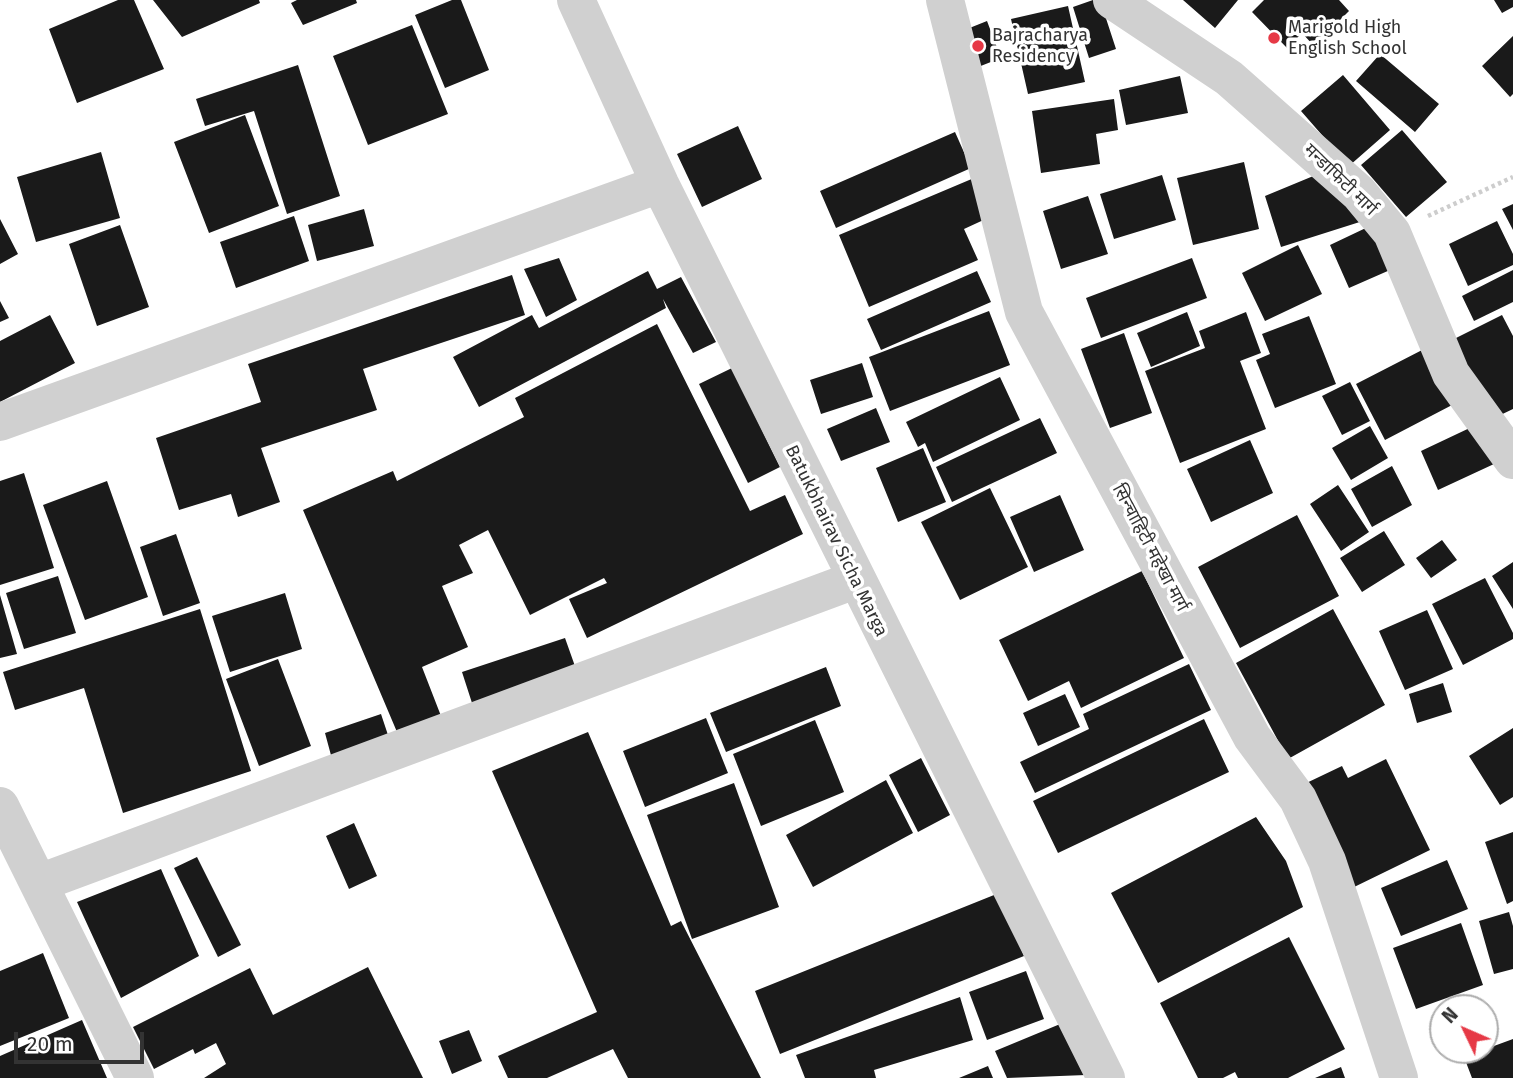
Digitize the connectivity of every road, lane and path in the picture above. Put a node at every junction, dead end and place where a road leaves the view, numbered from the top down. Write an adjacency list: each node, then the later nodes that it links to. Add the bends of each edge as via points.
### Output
1 (576, 0): 5 (street, Batukbhairav Sicha Marga)
2 (945, 0): 14 (street, सिन्चाहिटी महेखा मार्ग, via 1024,312 1252,737 1298,799 1327,861)
3 (1112, 0): 6 (street, मन्डाफिटी मार्ग, via 1229,78 1359,193)
4 (1513, 177): 6 (path)
5 (660, 184): 7 (street); 9 (street, Batukbhairav Sicha Marga)
6 (1392, 233): 8 (street, मन्डाफिटी मार्ग, via 1451,374)
7 (0, 422)
8 (1513, 460)
9 (855, 580): 11 (street); 13 (street, Batukbhairav Sicha Marga)
10 (0, 806): 11 (street)
11 (39, 883): 12 (street)
12 (135, 1078)
13 (1106, 1078)
14 (1399, 1078)

